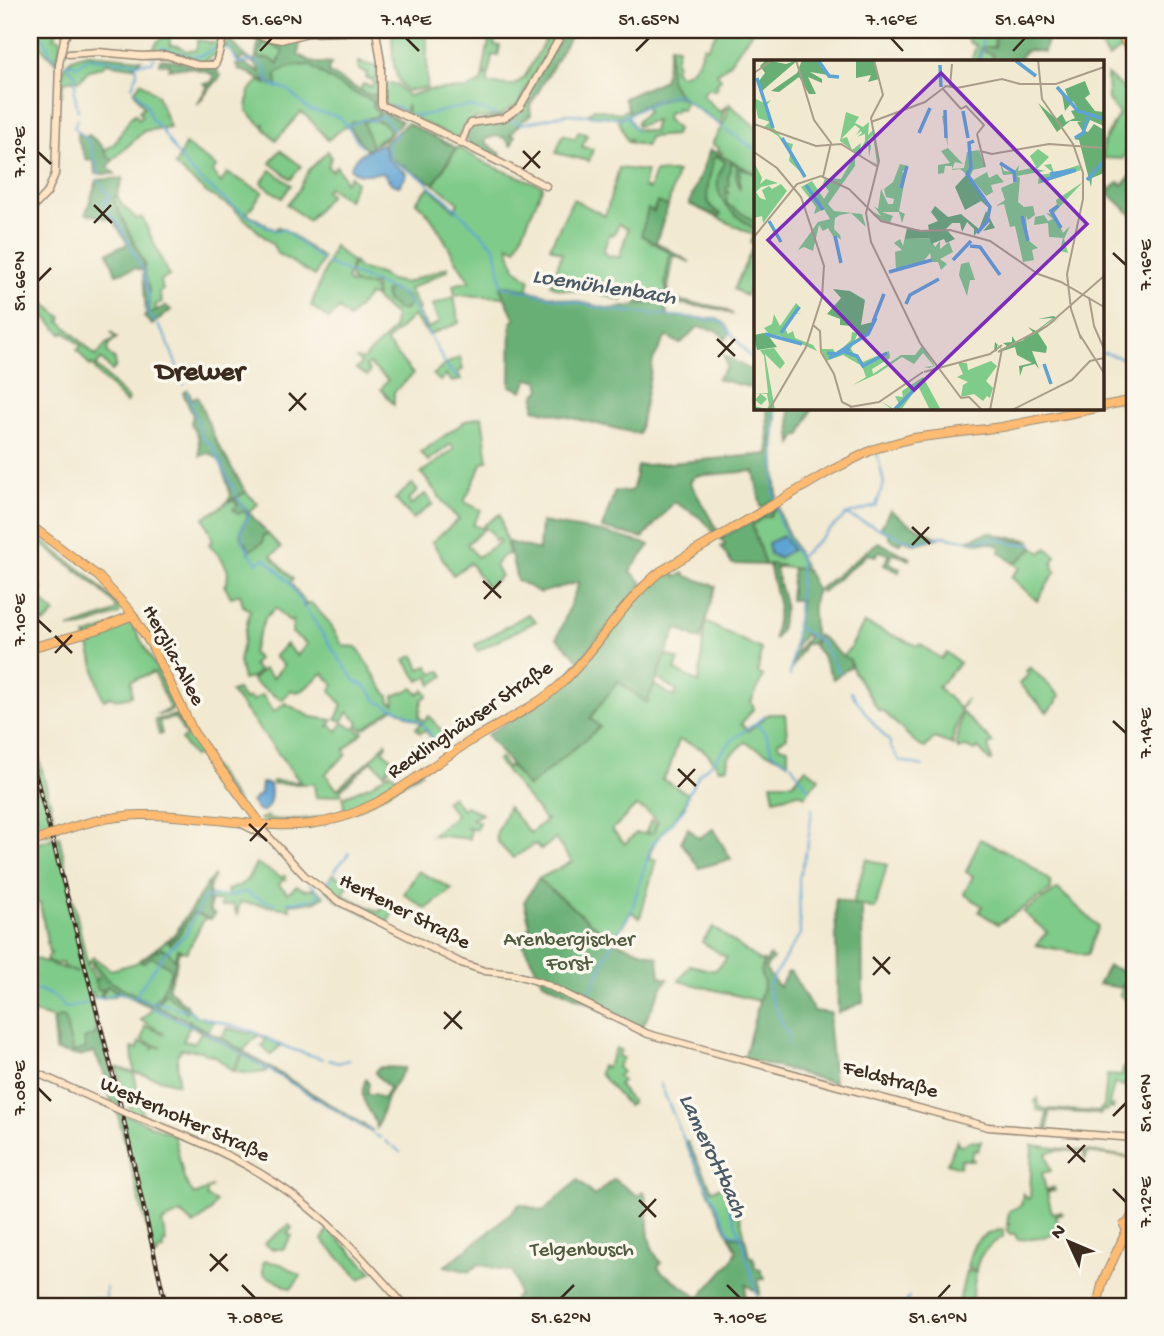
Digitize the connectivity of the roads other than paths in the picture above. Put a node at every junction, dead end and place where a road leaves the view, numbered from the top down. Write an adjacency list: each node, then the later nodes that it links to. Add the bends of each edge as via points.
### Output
1 (69, 30): 7 (main road)
2 (228, 30): 5 (main road, via 281,40 307,33); 7 (main road, via 215,58 198,65 169,56)
3 (564, 30): 10 (main road, via 517,110 473,122)
4 (1129, 30): 8 (highway)
5 (376, 31): 10 (main road, via 382,106)
6 (1120, 32): 8 (highway)
7 (68, 51): 9 (main road); 9 (main road)
8 (1134, 52)
9 (60, 67): 13 (main road, via 55,174 47,193)
10 (462, 142): 11 (main road); 11 (main road)
11 (492, 160): 12 (main road)
12 (501, 165): 12 (main road, via 545,186)
13 (30, 211)
14 (1134, 400): 15 (main road)
15 (1104, 407)
16 (1086, 410): 25 (main road, Recklinghäuser Straße, via 900,441 859,456 654,576 569,676 534,705 370,807 329,821)
17 (30, 526): 18 (main road, Herzlia-Allee); 19 (main road, Herzlia-Allee, via 99,577)
18 (119, 602): 19 (main road, Herzlia-Allee); 20 (main road, via 122,611)
19 (131, 615): 20 (main road); 22 (main road, Herzlia-Allee, via 190,732); 24 (main road, Herzlia-Allee, via 194,733)
20 (115, 621): 21 (main road)
21 (30, 646)
22 (250, 814): 23 (main road); 24 (main road, Herzlia-Allee)
23 (243, 824): 24 (main road, Recklinghäuser Straße); 26 (main road); 27 (main road, Recklinghäuser Straße, via 173,816 122,817 88,823)
24 (259, 824): 25 (main road, Recklinghäuser Straße); 26 (main road, Hertener Straße)
25 (276, 825): 26 (main road, via 270,829)
26 (271, 838): 28 (main road, Hertener Straße, via 327,894 432,949 477,968 543,983)
27 (30, 844)
28 (641, 1031): 30 (main road, Feldstraße, via 988,1127)
29 (30, 1070): 32 (main road, Westerholter Straße, bridge, via 232,1158 281,1187 341,1236)
30 (1134, 1138)
31 (1134, 1213): 33 (main road)
32 (405, 1306)
33 (1097, 1306)

